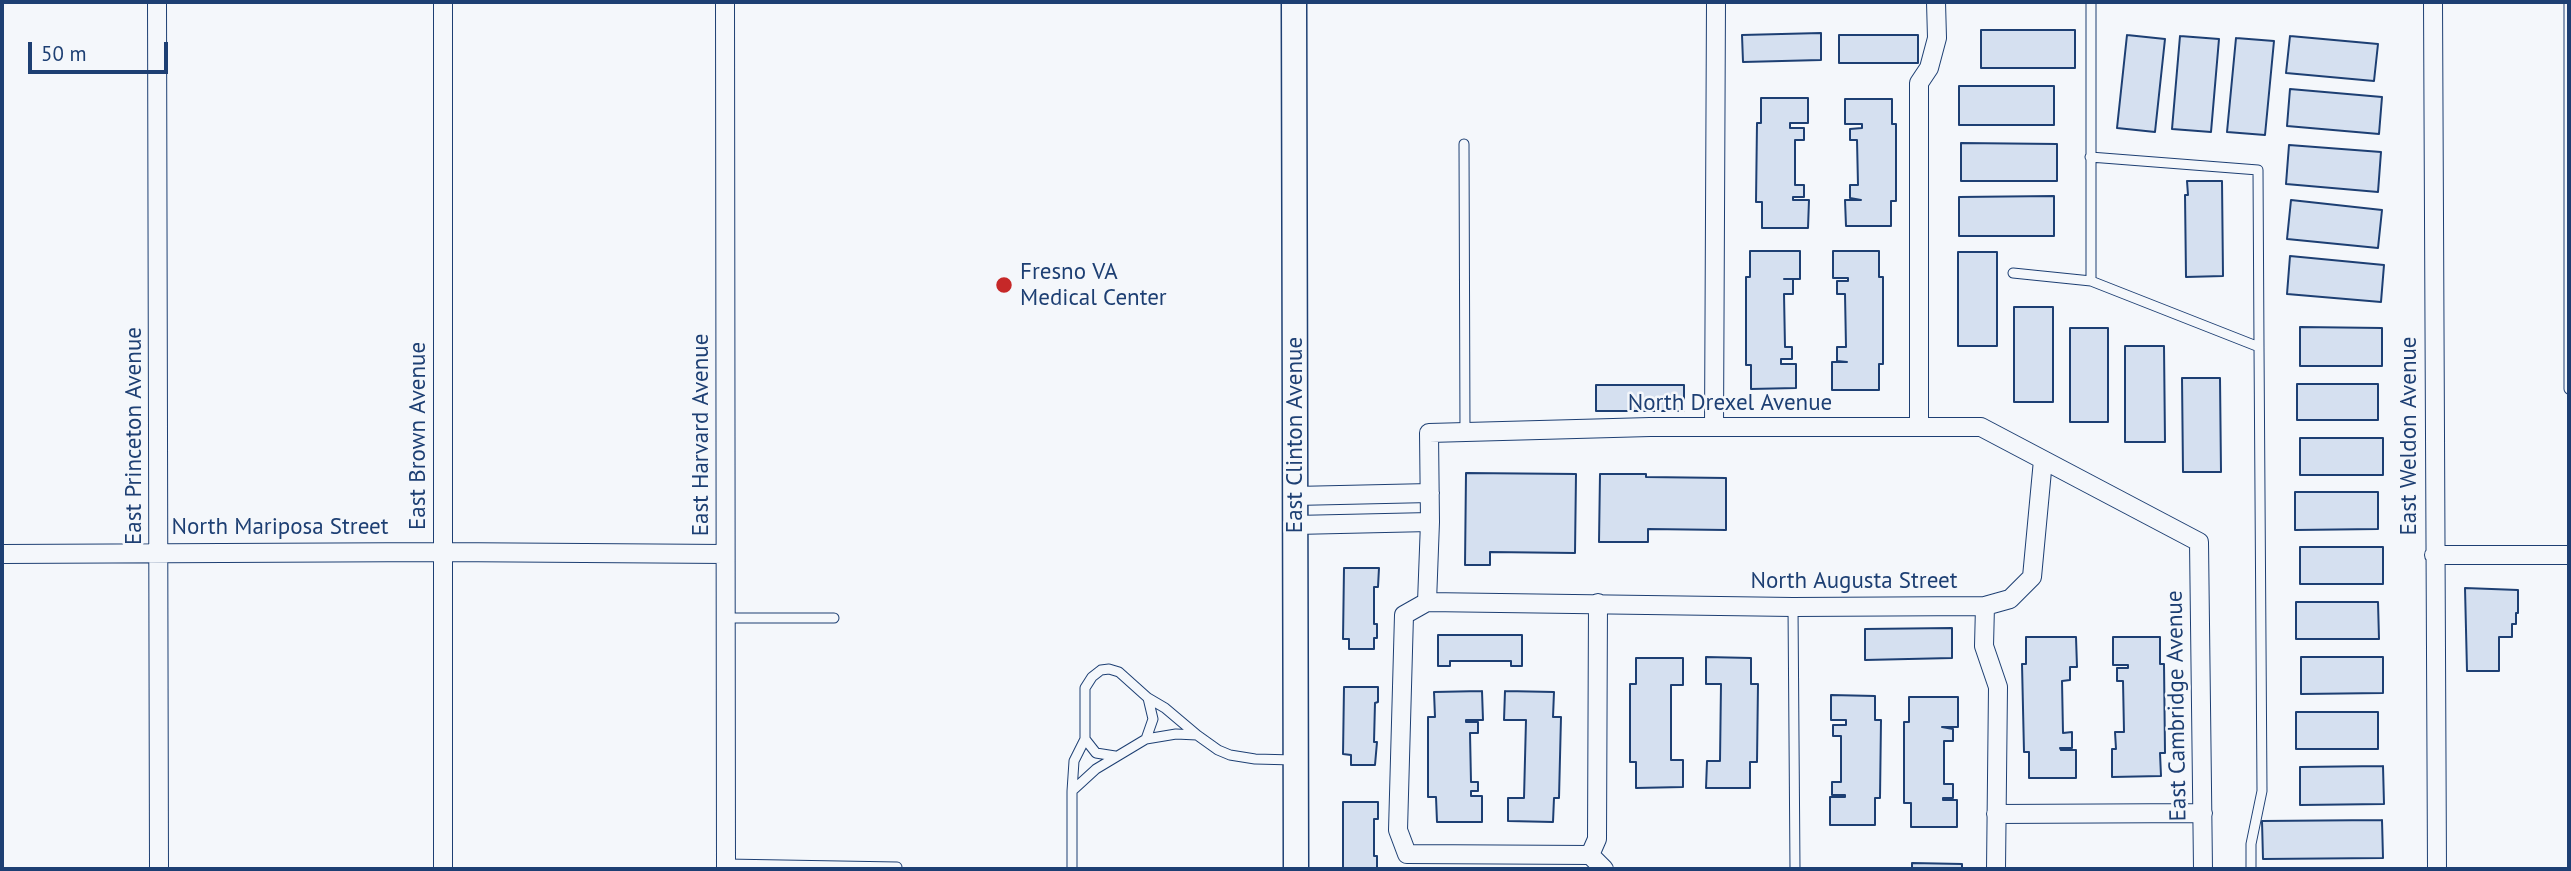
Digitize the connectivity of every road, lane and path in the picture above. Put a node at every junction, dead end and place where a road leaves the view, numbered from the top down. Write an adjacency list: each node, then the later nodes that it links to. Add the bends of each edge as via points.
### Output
1 (157, 2): 25 (street, East Princeton Avenue)
2 (443, 2): 26 (street, East Brown Avenue)
3 (725, 2): 28 (street, East Harvard Avenue)
4 (1294, 2): 21 (main road, East Clinton Avenue)
5 (1716, 2): 16 (street)
6 (1936, 2): 17 (street, via 1935,47 1930,68 1919,83)
7 (2091, 2): 11 (lane)
8 (2433, 2): 29 (street, East Weldon Avenue)
9 (2569, 2): 15 (lane)
10 (1464, 144): 18 (lane)
11 (2090, 157): 13 (lane); 14 (lane, via 2258,170)
12 (2013, 272): 13 (lane)
13 (2091, 281): 14 (lane)
14 (2259, 347): 57 (lane, via 2262,791)
15 (2569, 388)
16 (1714, 427): 17 (street, North Drexel Avenue); 18 (street, North Drexel Avenue)
17 (1919, 427): 19 (street, North Drexel Avenue, via 1981,427)
18 (1465, 432): 20 (street, North Drexel Avenue, via 1429,433)
19 (2043, 460): 24 (street, North Drexel Avenue); 33 (street, via 2032,577 2010,600)
20 (1430, 493): 21 (street); 22 (street)
21 (1295, 496): 23 (main road, East Clinton Avenue)
22 (1430, 522): 23 (street); 31 (street)
23 (1295, 525): 42 (main road, East Clinton Avenue)
24 (2199, 542): 44 (street, East Cambridge Avenue)
25 (159, 552): 26 (street, North Mariposa Street); 27 (street, North Mariposa Street); 48 (street, East Princeton Avenue)
26 (443, 552): 28 (street, North Mariposa Street); 49 (street, East Brown Avenue)
27 (2, 554)
28 (726, 554): 35 (street, East Harvard Avenue)
29 (2434, 555): 30 (street); 58 (street, East Weldon Avenue)
30 (2569, 555)
31 (1427, 602): 32 (street, North Augusta Street); 46 (street, via 1404,615 1398,830 1407,854)
32 (1598, 603): 34 (street, North Augusta Street); 46 (street, via 1597,839)
33 (1985, 606): 34 (street, North Augusta Street); 45 (street, North Augusta Street, via 1984,646 1998,687)
34 (1793, 607): 54 (lane)
35 (726, 618): 36 (lane); 47 (street, East Harvard Avenue)
36 (834, 618)
37 (1148, 698): 38 (lane); 39 (lane, via 1119,672 1101,670 1085,688); 40 (lane, via 1153,719)
38 (1197, 735): 40 (lane); 42 (lane, via 1230,755)
39 (1085, 739): 41 (lane, via 1096,753); 43 (lane, via 1074,761)
40 (1146, 739): 41 (lane)
41 (1115, 756): 43 (lane)
42 (1296, 760): 52 (main road, East Clinton Avenue)
43 (1072, 791): 51 (lane)
44 (2203, 813): 45 (street); 56 (street, East Cambridge Avenue)
45 (1996, 814): 55 (street, North Augusta Street)
46 (1590, 855): 53 (street)
47 (726, 866): 50 (lane)
48 (159, 869)
49 (443, 869)
50 (897, 869)
51 (1072, 869)
52 (1296, 869)
53 (1604, 869)
54 (1795, 869)
55 (1996, 869)
56 (2203, 869)
57 (2251, 869)
58 (2437, 869)

